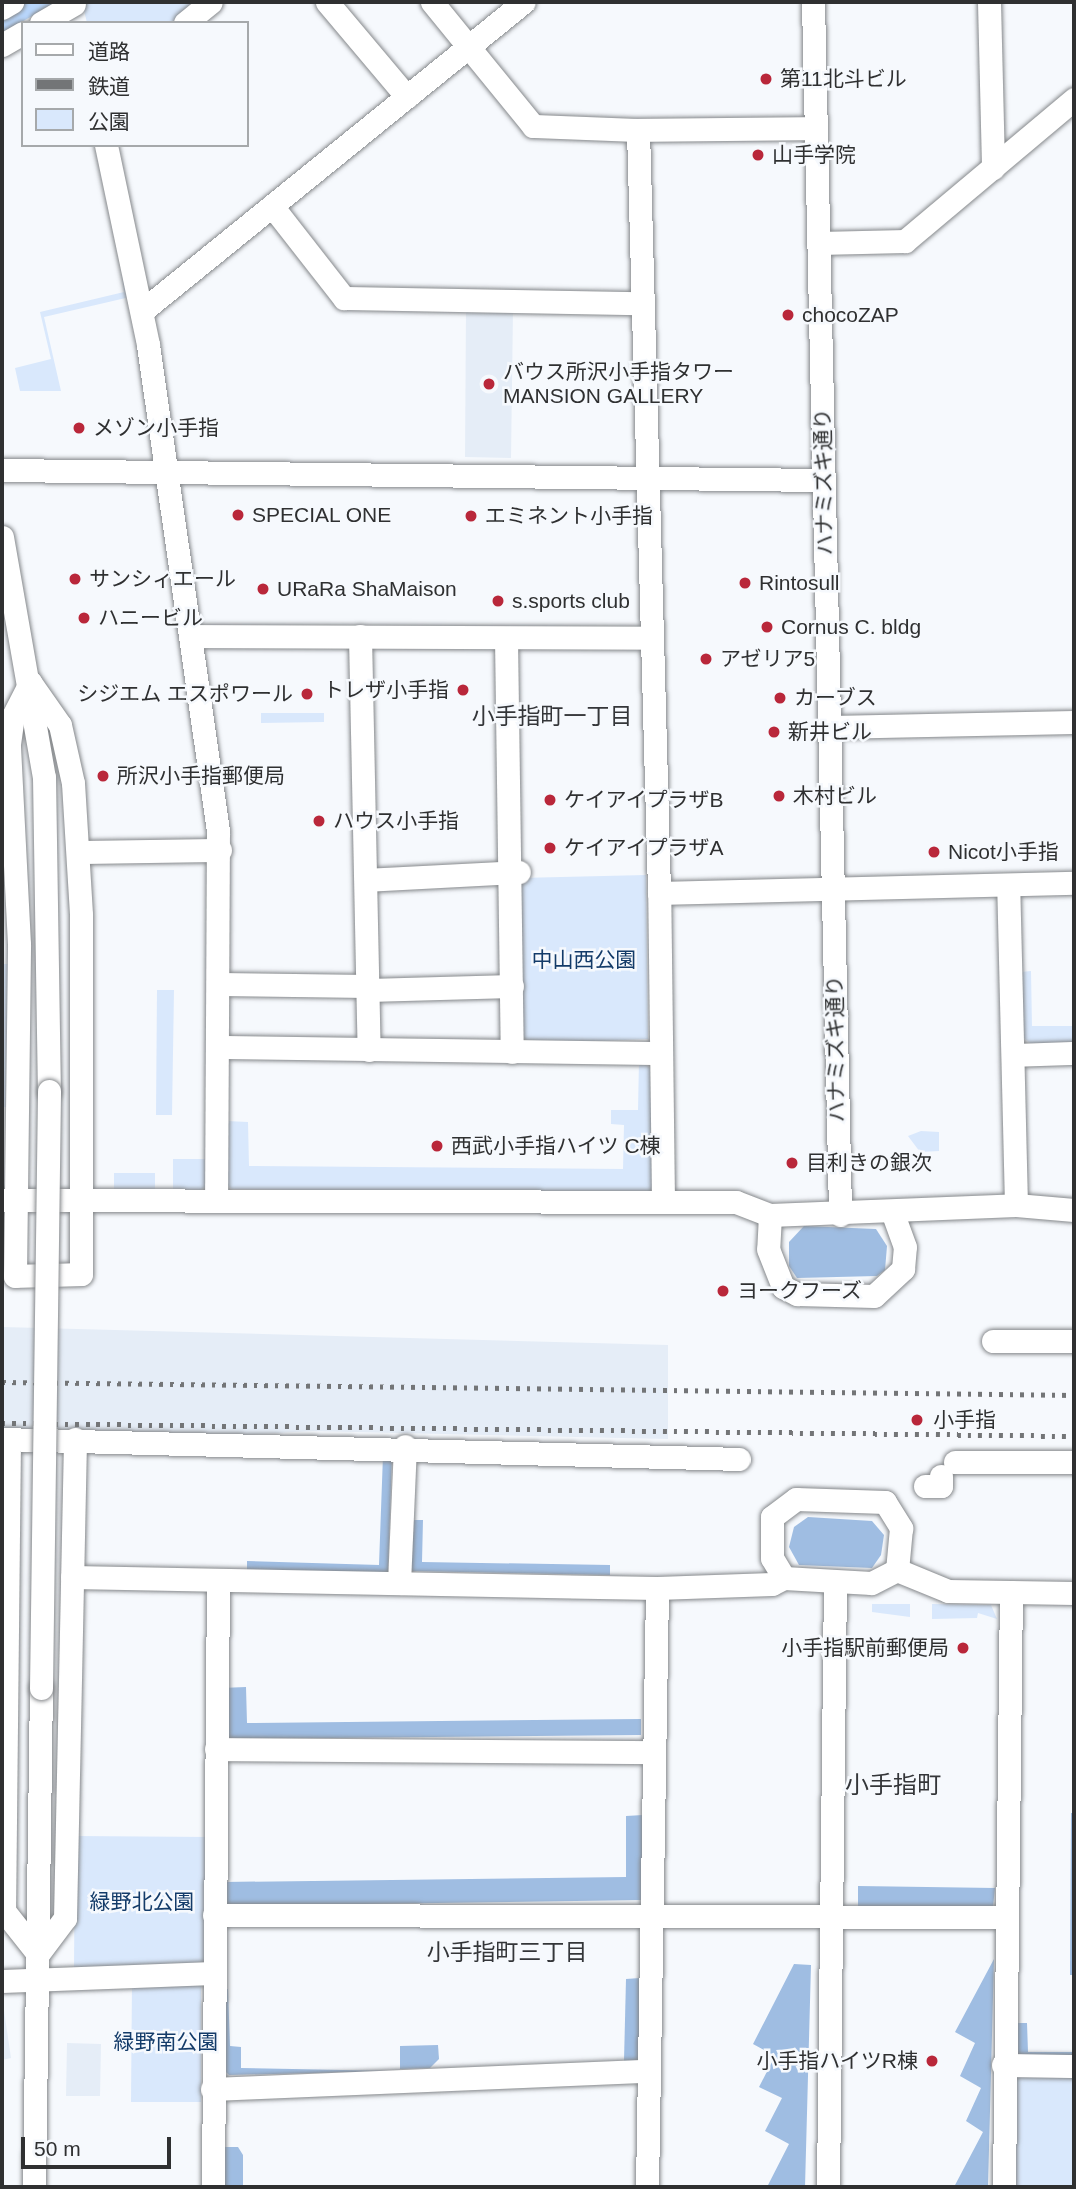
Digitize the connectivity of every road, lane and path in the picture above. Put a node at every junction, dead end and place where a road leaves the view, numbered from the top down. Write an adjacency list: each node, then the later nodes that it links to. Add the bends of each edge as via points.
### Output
1 (12, 2): 8 (street)
2 (211, 2): 11 (street)
3 (327, 2): 15 (street)
4 (432, 2): 14 (street)
5 (524, 2): 14 (street)
6 (813, 2): 17 (street, ハナミズキ通り)
7 (989, 2): 20 (street)
8 (2, 8)
9 (75, 10): 10 (street)
10 (46, 21)
11 (187, 21)
12 (21, 34): 13 (street)
13 (2, 45)
14 (469, 47): 15 (street); 18 (street, via 533,126)
15 (407, 97): 21 (street)
16 (1074, 99): 20 (street)
17 (815, 128): 18 (street); 22 (street, ハナミズキ通り)
18 (638, 131): 23 (street)
19 (106, 147): 24 (street)
20 (993, 167): 22 (street, via 905,241)
21 (272, 206): 23 (street, via 344,298); 24 (street)
22 (819, 243): 28 (street, ハナミズキ通り)
23 (642, 303): 27 (street)
24 (142, 311): 26 (street)
25 (2, 470): 26 (street)
26 (168, 473): 27 (street); 30 (street)
27 (647, 480): 28 (street); 33 (street)
28 (824, 480): 36 (street, ハナミズキ通り)
29 (2, 537): 34 (street)
30 (190, 636): 31 (street); 38 (street)
31 (360, 636): 32 (street); 41 (street)
32 (506, 638): 33 (street); 40 (street)
33 (652, 638): 45 (street)
34 (30, 682): 37 (street, via 13,716 9,744); 39 (street, via 60,725); 88 (street, bridge, via 44,777 50,895)
35 (1074, 722): 36 (street)
36 (830, 727): 44 (street, ハナミズキ通り)
37 (9, 848): 55 (street)
38 (220, 850): 39 (street); 46 (street)
39 (78, 852): 56 (street)
40 (514, 874): 41 (street); 47 (street)
41 (366, 880): 48 (street)
42 (1074, 883): 43 (street)
43 (1008, 884): 44 (street); 54 (street)
44 (833, 889): 45 (street); 63 (street, ハナミズキ通り)
45 (659, 893): 52 (street)
46 (220, 984): 48 (street); 49 (street)
47 (512, 986): 48 (street); 51 (street)
48 (367, 988): 50 (street)
49 (219, 1047): 50 (street); 57 (street)
50 (369, 1050): 51 (street)
51 (513, 1052): 52 (street)
52 (659, 1053): 58 (street)
53 (1074, 1054): 54 (street)
54 (1013, 1055): 59 (street)
55 (9, 1199): 56 (street); 56 (street, via 15,1276 80,1274)
56 (79, 1199): 57 (street)
57 (216, 1199): 58 (street)
58 (663, 1201): 62 (street, via 736,1202)
59 (1016, 1205): 60 (street); 61 (street, via 951,1203)
60 (1074, 1210)
61 (893, 1214): 62 (street, via 905,1247 903,1269 874,1296 797,1294 783,1287 768,1249); 63 (street)
62 (770, 1215): 63 (street)
63 (839, 1215)
64 (993, 1341): 65 (street)
65 (1074, 1342)
66 (6, 1439): 67 (street); 72 (street, via 11,1510)
67 (75, 1439): 68 (street); 74 (street)
68 (405, 1446): 69 (street); 77 (street)
69 (739, 1459)
70 (1074, 1462): 71 (street)
71 (940, 1475)
72 (4, 1566): 88 (street, via 4,1912)
73 (897, 1570): 75 (street, via 901,1528 886,1502 796,1499 772,1517 772,1558); 78 (street, via 871,1583); 80 (street, via 948,1591)
74 (72, 1577): 76 (street); 88 (street, via 65,1919)
75 (784, 1578): 78 (street); 79 (street, via 772,1584)
76 (218, 1580): 77 (street); 82 (street)
77 (398, 1583): 79 (street)
78 (835, 1583): 85 (street)
79 (657, 1588): 83 (street)
80 (1010, 1592): 81 (street); 87 (street)
81 (1074, 1593)
82 (216, 1749): 83 (street); 86 (street)
83 (654, 1752): 84 (street)
84 (649, 1912): 85 (street); 86 (street); 93 (street)
85 (831, 1914): 87 (street); 98 (street)
86 (214, 1916): 89 (street)
87 (1007, 1917): 91 (street)
88 (38, 1965): 89 (street); 90 (street); 95 (street)
89 (213, 1973): 94 (street)
90 (2, 1981)
91 (1003, 2065): 92 (street); 99 (street)
92 (1074, 2066)
93 (648, 2071): 94 (street); 97 (street)
94 (212, 2089): 96 (street)
95 (34, 2187)
96 (213, 2187)
97 (647, 2187)
98 (828, 2187)
99 (1004, 2187)

